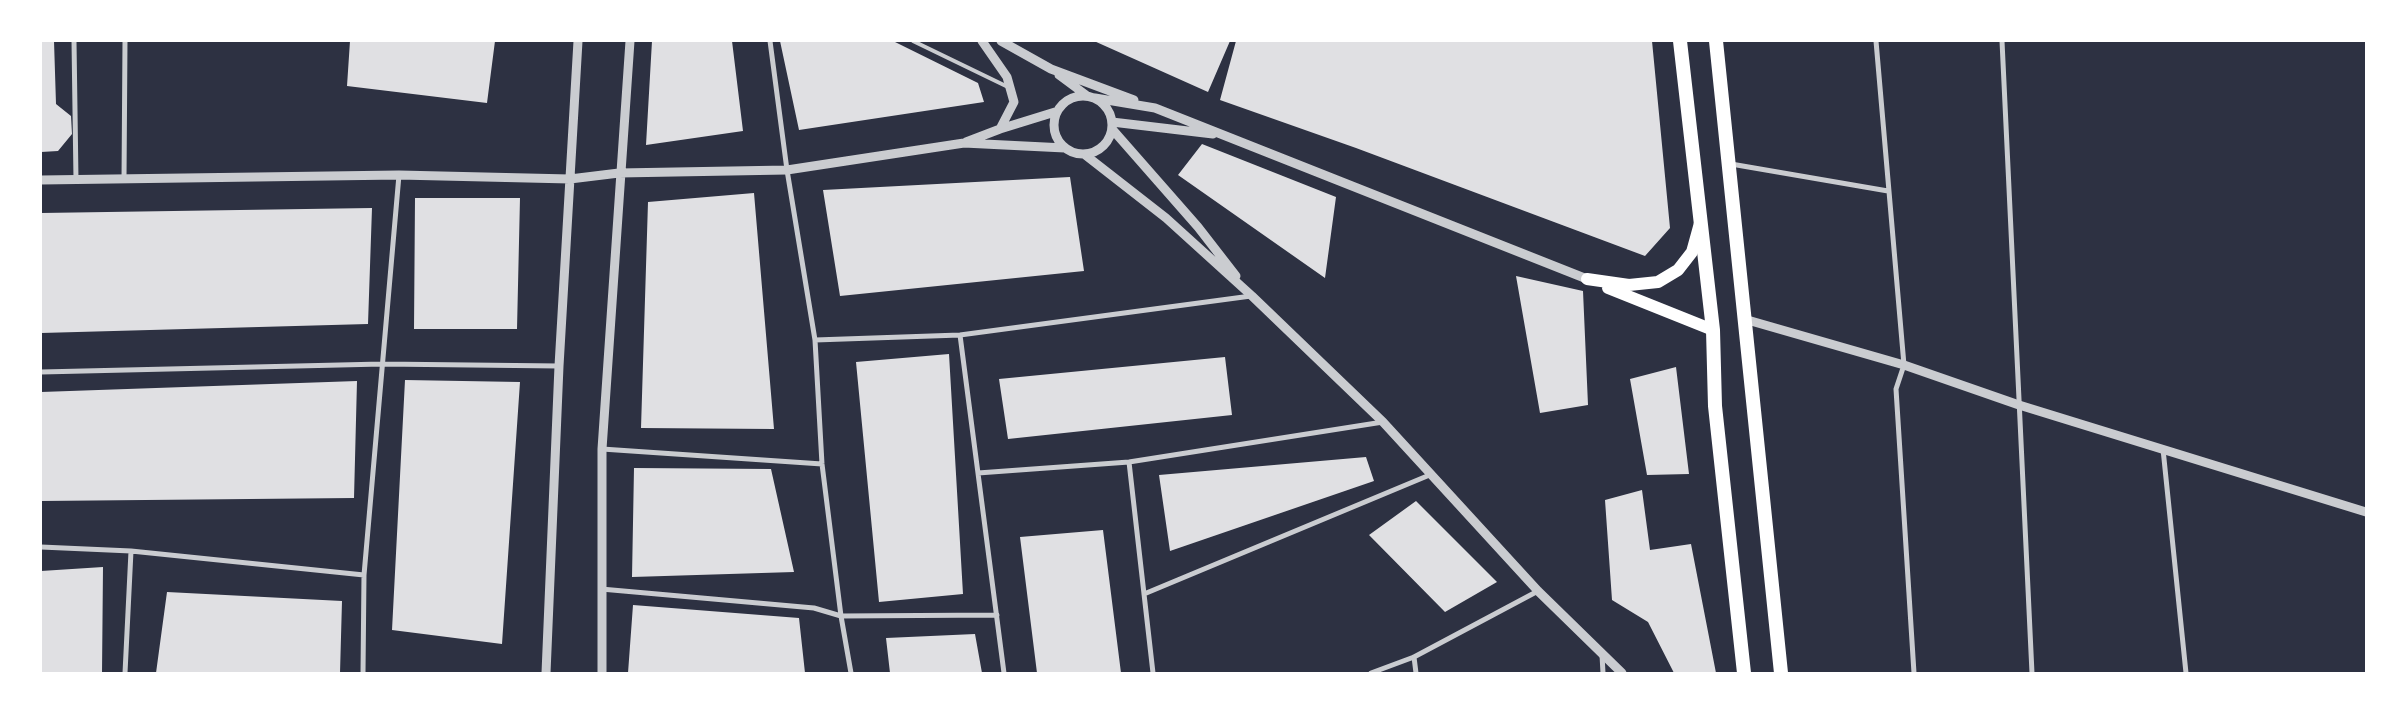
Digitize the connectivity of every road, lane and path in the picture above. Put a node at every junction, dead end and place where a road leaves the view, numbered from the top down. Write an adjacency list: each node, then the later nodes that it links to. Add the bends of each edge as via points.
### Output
1 (74, 41): 31 (street)
2 (125, 41): 28 (street)
3 (578, 41): 29 (street)
4 (630, 41): 26 (street)
5 (770, 41): 25 (street)
6 (913, 41): 14 (lane)
7 (982, 41): 14 (street, via 1007,77)
8 (1680, 41): 33 (highway)
9 (1716, 41): 24 (highway)
10 (1876, 41): 32 (street)
11 (2002, 41): 44 (street)
12 (1005, 42): 13 (street)
13 (1051, 69): 15 (street); 16 (street)
14 (1010, 88): 19 (street, via 1014,102)
15 (1091, 96): 16 (street); 17 (street, via 1068,99); 18 (street, via 1108,110)
16 (1155, 108): 20 (street)
17 (1056, 112): 19 (street); 22 (street, via 1054,131)
18 (1112, 126): 20 (street); 23 (street, via 1109,139 1102,147); 35 (street)
19 (1000, 129): 21 (street)
20 (1226, 136): 34 (street)
21 (964, 143): 22 (street); 25 (street)
22 (1064, 148): 23 (street)
23 (1084, 154): 35 (street, via 1166,218)
24 (1728, 164): 32 (street); 36 (highway)
25 (787, 170): 26 (street); 39 (street)
26 (619, 173): 29 (street); 47 (street)
27 (399, 175): 28 (street); 29 (street); 40 (street)
28 (124, 179): 31 (street)
29 (570, 179): 42 (street)
30 (41, 180): 31 (street)
31 (76, 180)
32 (1888, 191): 41 (street)
33 (1701, 221): 34 (main road, via 1692,252 1678,270 1658,282 1629,285); 37 (highway)
34 (1587, 279): 37 (main road)
35 (1252, 296): 38 (street); 45 (street)
36 (1744, 319): 41 (street); 75 (highway)
37 (1713, 330): 74 (highway, via 1714,406)
38 (960, 335): 39 (street); 50 (street)
39 (815, 340): 49 (street)
40 (382, 364): 42 (street); 43 (street); 55 (street)
41 (1904, 364): 44 (street); 76 (street, via 1896,389)
42 (559, 366): 65 (street)
43 (41, 372)
44 (2019, 405): 46 (street); 77 (street)
45 (1383, 422): 48 (street); 51 (street)
46 (2163, 448): 52 (street); 78 (street)
47 (602, 449): 49 (street); 56 (street)
48 (1129, 462): 50 (street); 58 (street)
49 (822, 464): 60 (street)
50 (978, 473): 59 (street)
51 (1433, 474): 57 (street); 58 (street)
52 (2366, 512)
53 (41, 547): 54 (street)
54 (131, 551): 55 (street); 63 (street)
55 (364, 575): 64 (street)
56 (602, 589): 60 (street, via 814,608); 66 (street)
57 (1538, 591): 61 (street); 62 (street)
58 (1144, 594): 69 (street)
59 (997, 615): 60 (street); 68 (street)
60 (841, 616): 67 (street)
61 (1602, 654): 72 (street); 73 (street)
62 (1414, 657): 70 (street); 71 (street)
63 (125, 673)
64 (363, 673)
65 (546, 673)
66 (602, 673)
67 (851, 673)
68 (1004, 673)
69 (1153, 673)
70 (1371, 673)
71 (1416, 673)
72 (1603, 673)
73 (1622, 673)
74 (1744, 673)
75 (1781, 673)
76 (1914, 673)
77 (2032, 673)
78 (2186, 673)

